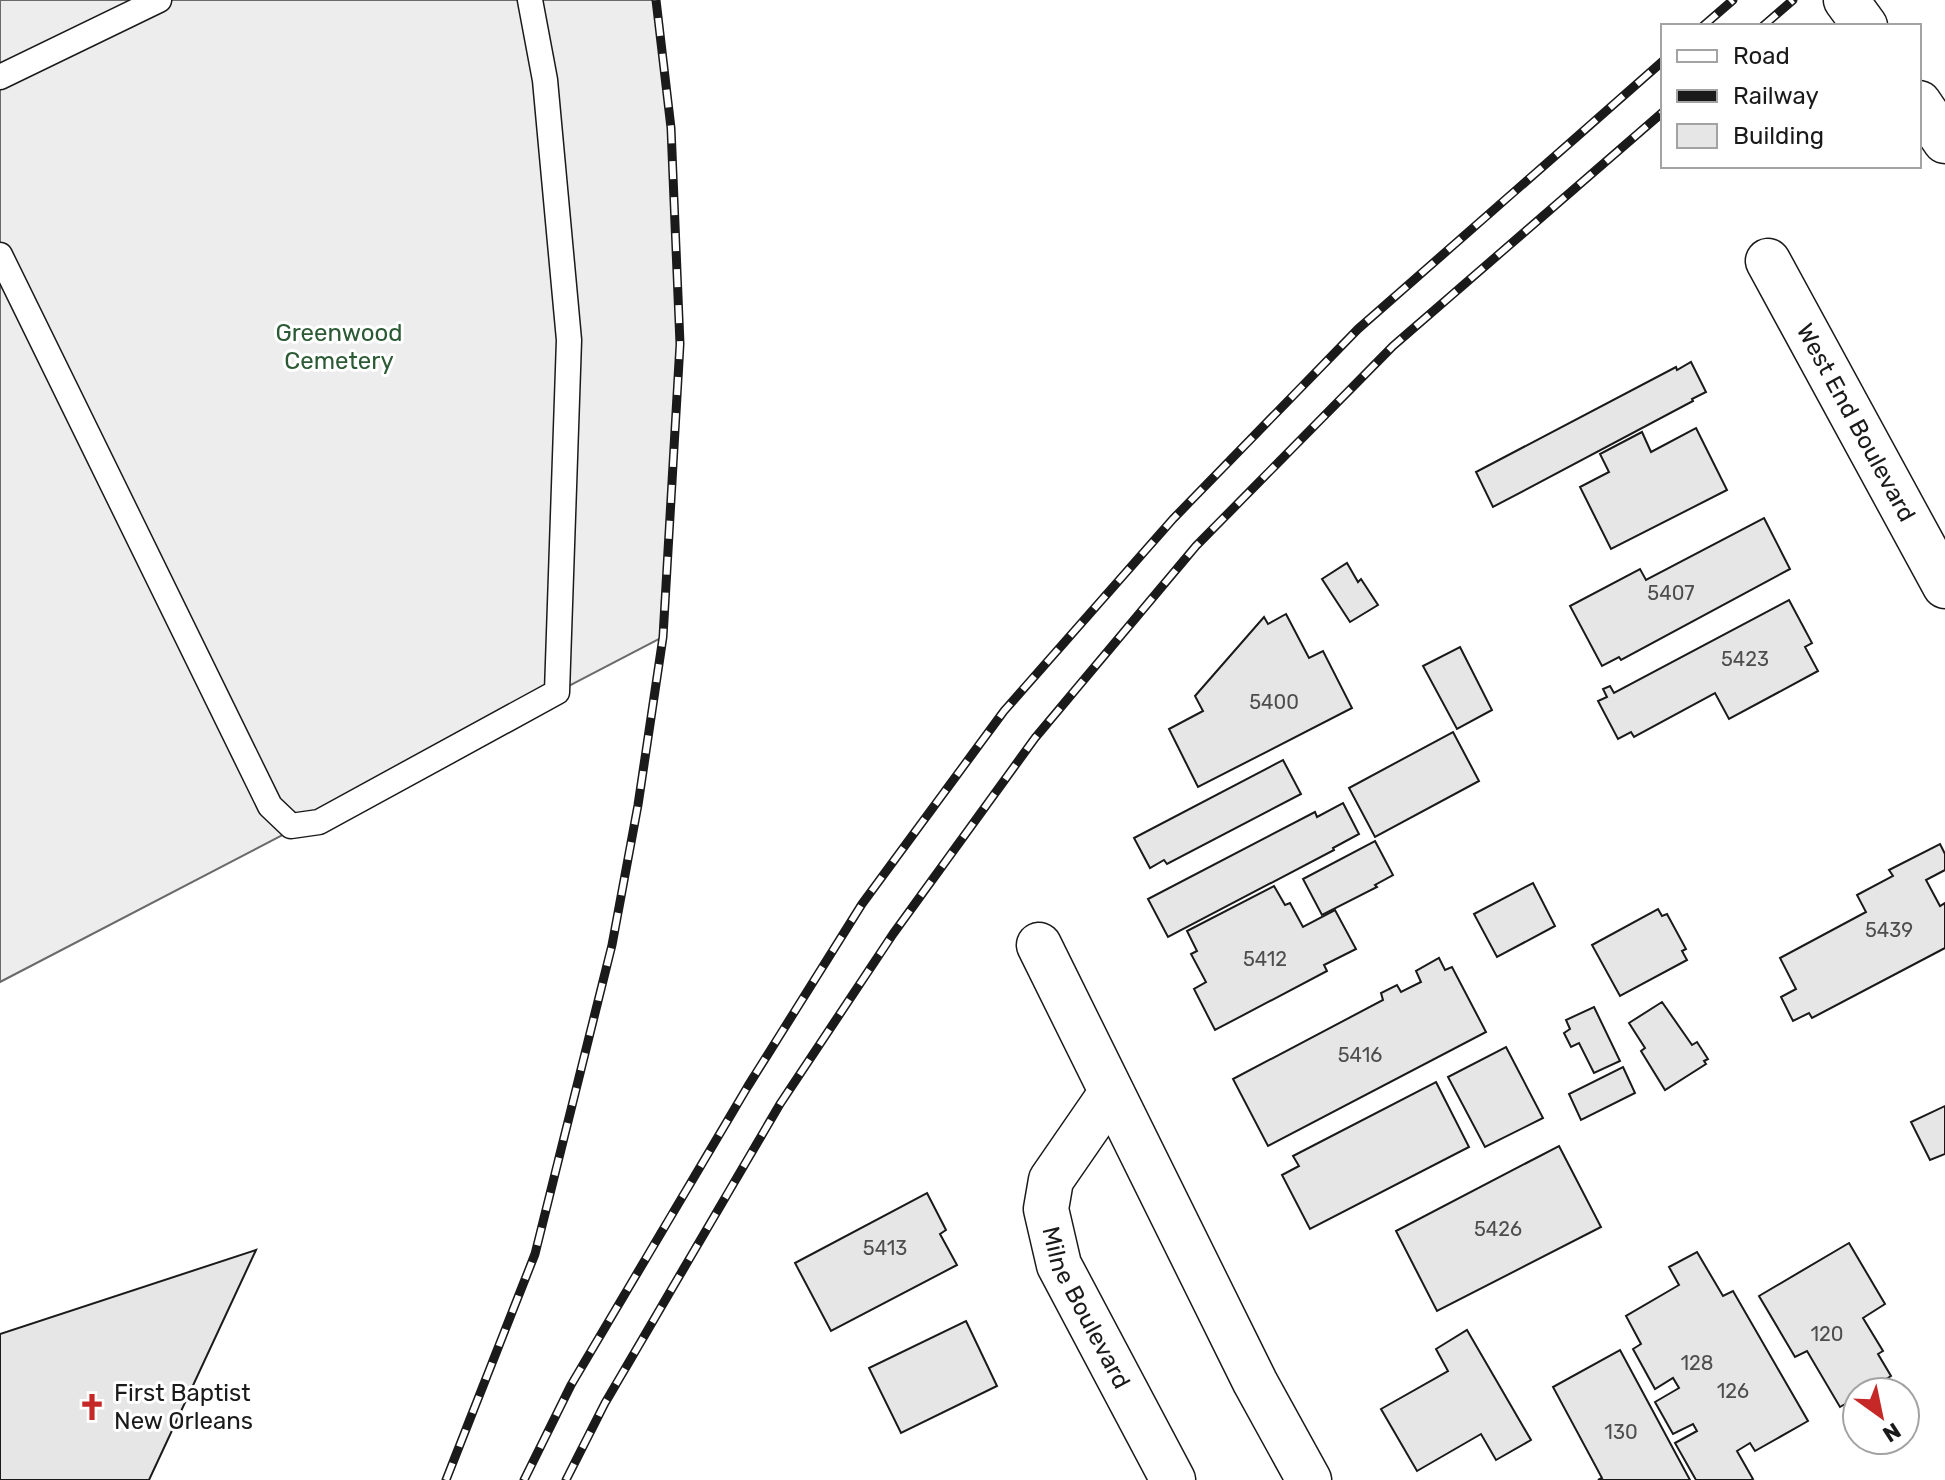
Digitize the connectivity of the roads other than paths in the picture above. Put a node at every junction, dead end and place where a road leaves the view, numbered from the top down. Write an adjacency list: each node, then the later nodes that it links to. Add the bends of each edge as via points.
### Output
1 (159, 0): 5 (lane)
2 (530, 0): 8 (lane, via 545,80 569,340 557,692 319,822 291,826 270,806)
3 (1846, 0): 4 (main road)
4 (1864, 24)
5 (0, 77)
6 (1921, 106): 7 (main road)
7 (1945, 141)
8 (0, 255)
9 (1768, 261): 10 (main road, West End Boulevard)
10 (1945, 586)
11 (1039, 945): 12 (main road)
12 (1111, 1093): 13 (main road, Milne Boulevard, via 1051,1180 1046,1209 1059,1265); 14 (main road)
13 (1173, 1480)
14 (1309, 1480)

